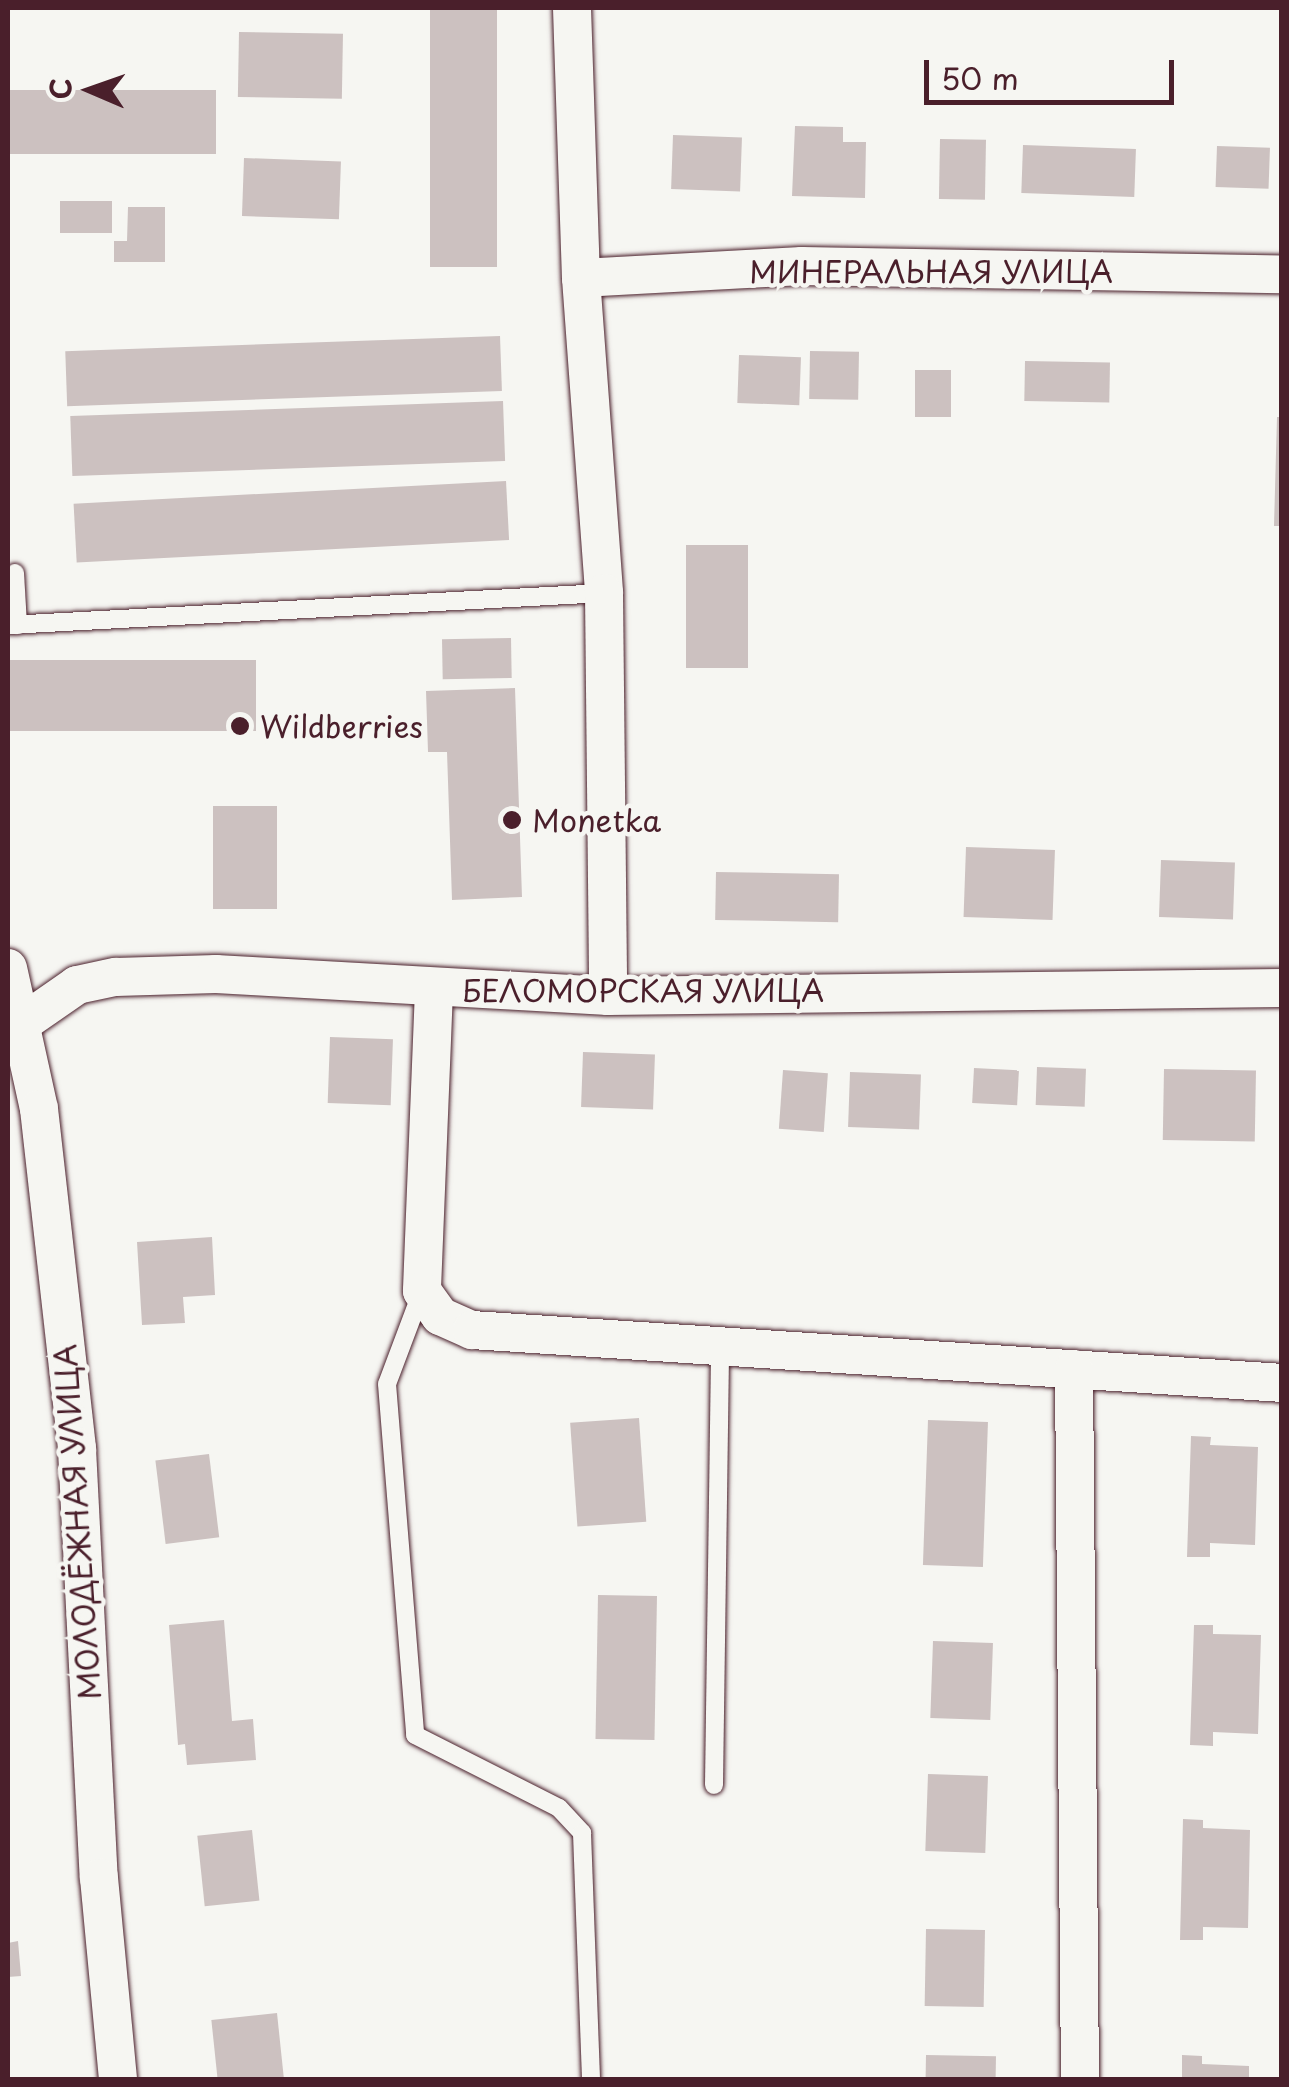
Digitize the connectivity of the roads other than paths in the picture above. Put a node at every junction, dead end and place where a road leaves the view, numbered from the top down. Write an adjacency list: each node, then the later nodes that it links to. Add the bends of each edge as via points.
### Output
1 (572, 8): 3 (street)
2 (1282, 274): 3 (street, МИНЕРАЛЬНАЯ УЛИЦА, via 802,266)
3 (582, 278): 5 (street)
4 (14, 573): 6 (lane)
5 (604, 592): 6 (lane); 10 (street)
6 (13, 625)
7 (8, 968): 11 (street, МОЛОДЁЖНАЯ УЛИЦА)
8 (1282, 988): 10 (street, БЕЛОМОРСКАЯ УЛИЦА)
9 (434, 990): 10 (street, БЕЛОМОРСКАЯ УЛИЦА); 11 (street, БЕЛОМОРСКАЯ УЛИЦА, via 216,974 116,977 76,985); 12 (street)
10 (608, 996)
11 (12, 1029): 17 (street, МОЛОДЁЖНАЯ УЛИЦА, via 39,1109 76,1448 99,1878)
12 (422, 1291): 13 (street, via 440,1316 472,1330); 18 (lane, via 387,1384 414,1735 559,1808 582,1833)
13 (720, 1344): 14 (street); 16 (lane)
14 (1074, 1369): 15 (street); 19 (street)
15 (1282, 1383)
16 (714, 1785)
17 (118, 2080)
18 (591, 2080)
19 (1080, 2080)

